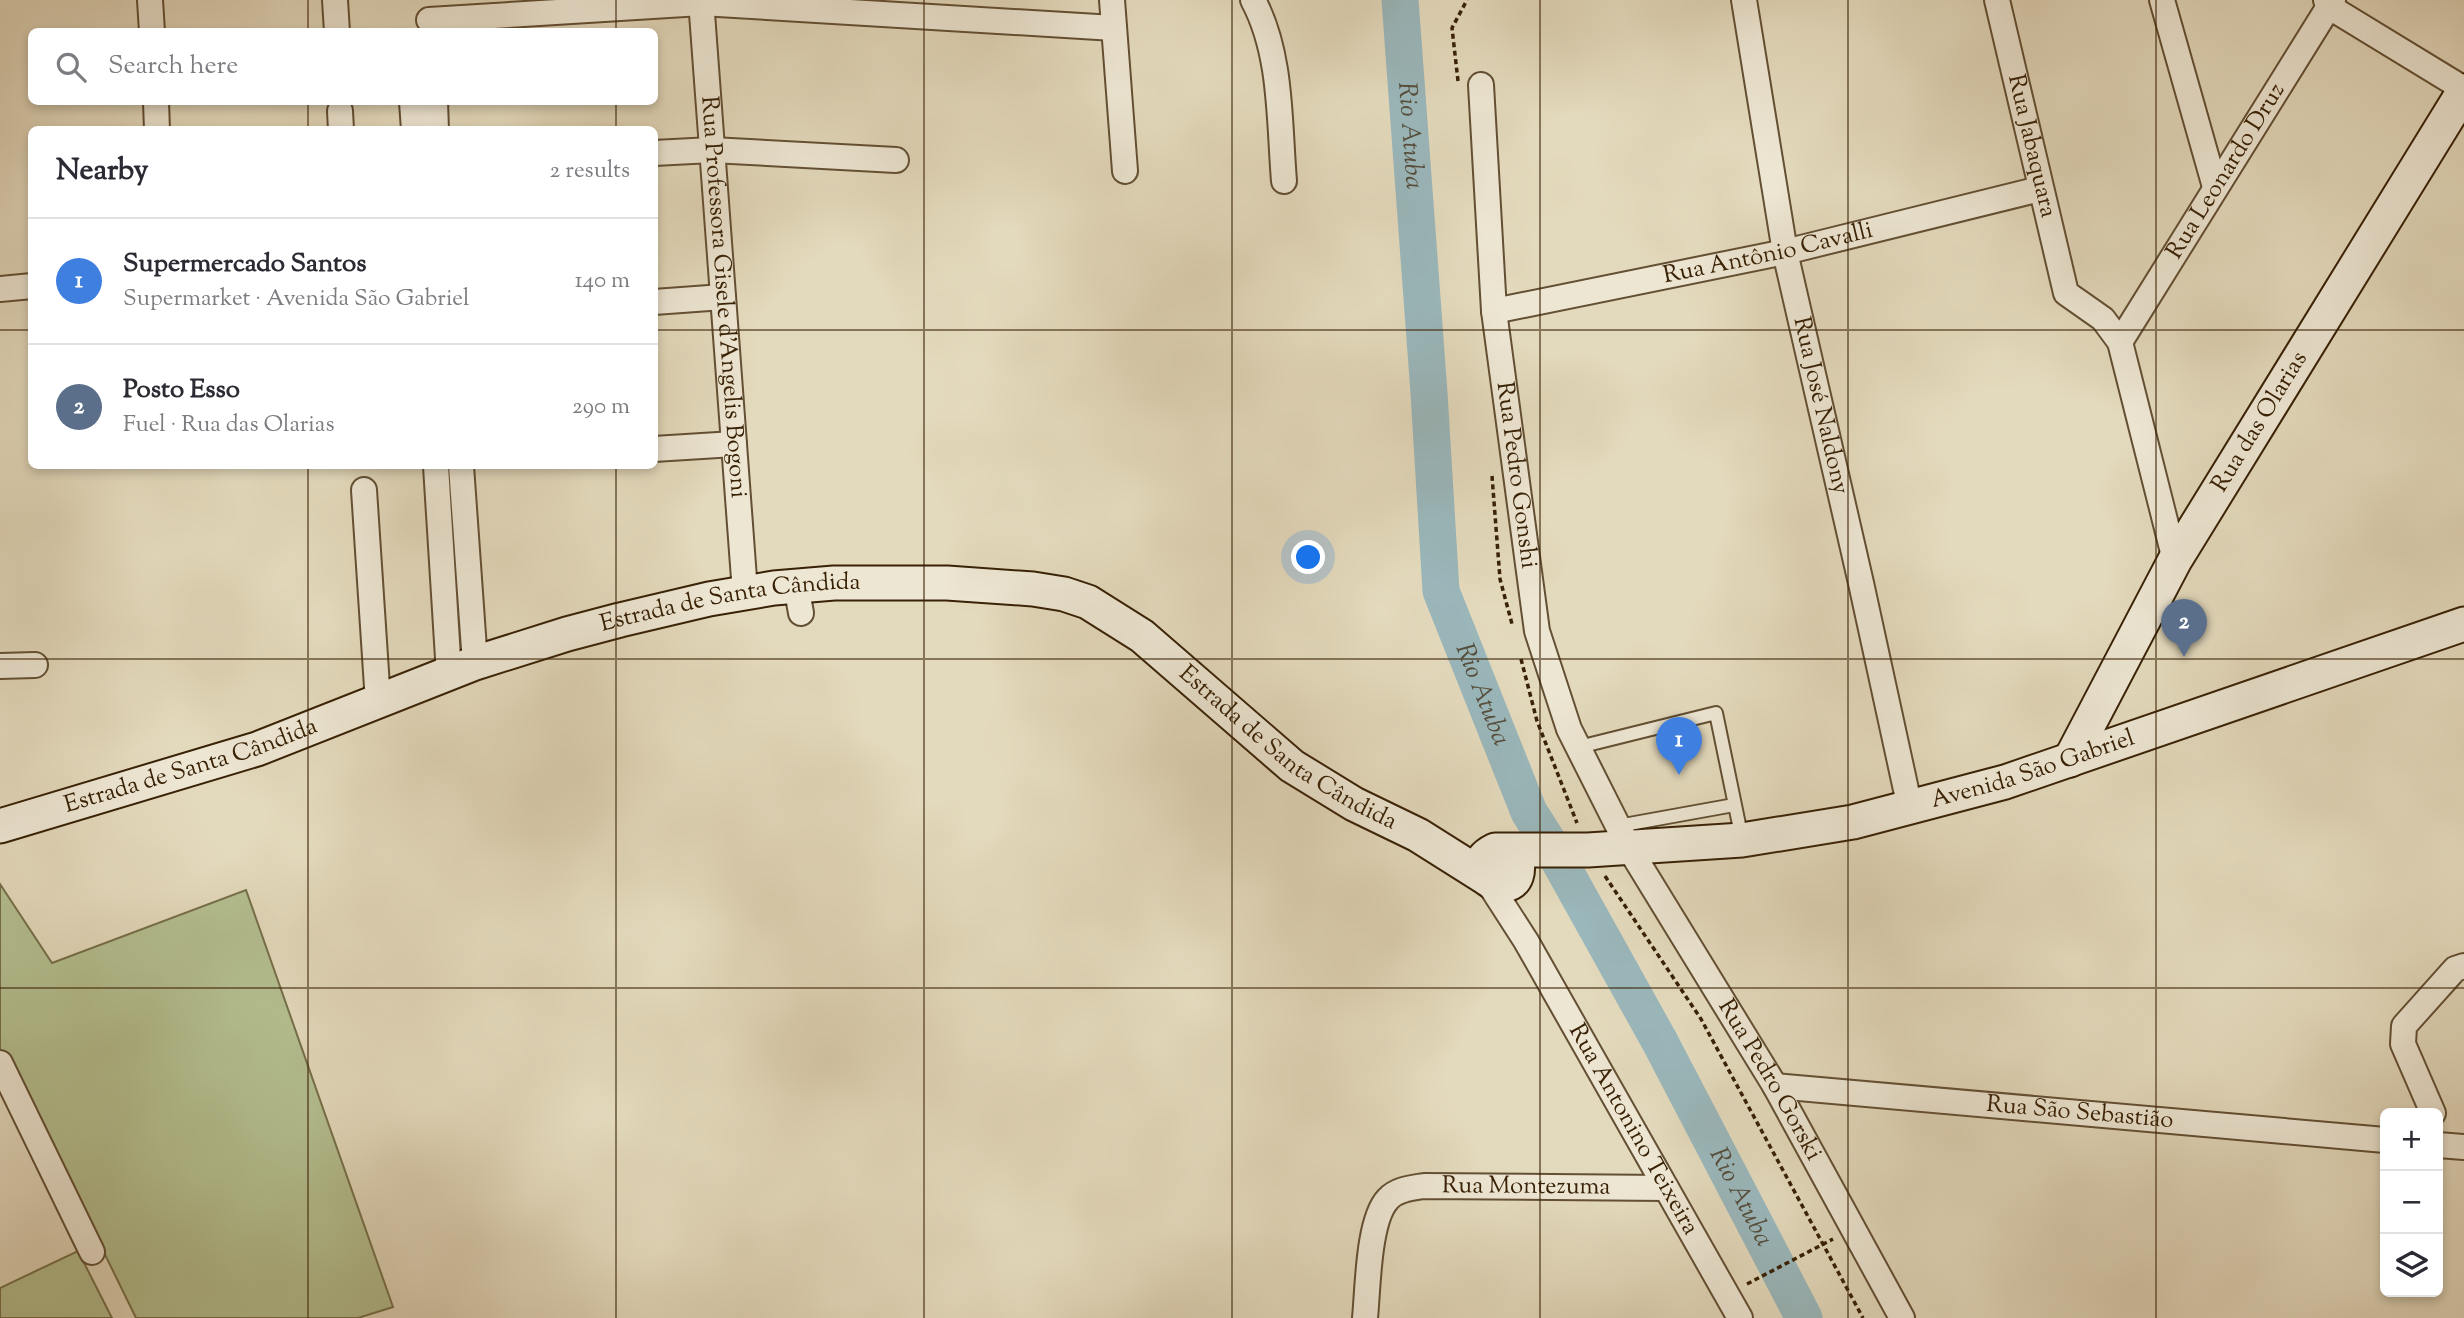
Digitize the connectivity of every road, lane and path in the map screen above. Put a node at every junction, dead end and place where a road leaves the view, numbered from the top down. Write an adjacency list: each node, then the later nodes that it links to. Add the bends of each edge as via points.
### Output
1 (150, 0): 12 (street)
2 (335, 0): 13 (street)
3 (1112, 0): 14 (street)
4 (1252, 0): 27 (street, via 1263,18 1274,63)
5 (1467, 0): 15 (path, via 1452,27)
6 (1744, 0): 30 (street, Rua José Naldony)
7 (1997, 0): 29 (street, Rua Jabaquara)
8 (2162, 0): 28 (street)
9 (701, 1): 11 (street); 14 (street); 23 (street, Rua Professora Gisele d'Angelis Bogoni)
10 (2329, 2): 16 (street); 28 (street, Rua Leonardo Druz)
11 (429, 17)
12 (152, 28)
13 (337, 28)
14 (1114, 28): 26 (street)
15 (1470, 89): 35 (street, Rua Pedro Gonshi)
16 (2464, 90): 43 (main road, Rua das Olarias)
17 (156, 105): 20 (street)
18 (412, 105): 21 (street)
19 (435, 105): 22 (street)
20 (157, 126)
21 (414, 126)
22 (436, 126)
23 (712, 150): 24 (street); 25 (street); 33 (street, Rua Professora Gisele d'Angelis Bogoni)
24 (658, 153)
25 (896, 160)
26 (1125, 171)
27 (1284, 181)
28 (2215, 187): 36 (street, Rua Leonardo Druz)
29 (2040, 189): 30 (street, Rua Antônio Cavalli); 36 (street, Rua Jabaquara, via 2066,293 2103,319)
30 (1785, 252): 35 (street, Rua Antônio Cavalli); 55 (street, Rua José Naldony)
31 (28, 286): 32 (street)
32 (0, 289)
33 (723, 298): 34 (street); 37 (street, Rua Professora Gisele d'Angelis Bogoni)
34 (658, 302)
35 (1494, 311): 52 (street, Rua Pedro Gonshi, via 1537,631)
36 (2120, 342): 43 (street)
37 (734, 444): 38 (street); 44 (street, Rua Professora Gisele d'Angelis Bogoni)
38 (658, 449)
39 (436, 469): 50 (street)
40 (461, 469): 50 (street)
41 (1491, 470): 46 (path, via 1500,579)
42 (364, 490): 51 (street)
43 (2175, 559): 53 (main road, Rua das Olarias)
44 (745, 592): 50 (main road, Estrada de Santa Cândida, via 580,630); 60 (main road, Estrada de Santa Cândida, via 799,599 947,583 1033,589 1088,602 1142,636 1292,766 1354,804)
45 (2464, 624): 53 (main road, Avenida São Gabriel)
46 (1513, 631)
47 (1520, 657): 59 (path, via 1536,721)
48 (35, 665): 49 (street)
49 (0, 666)
50 (462, 668): 51 (main road, Estrada de Santa Cândida)
51 (378, 702): 56 (main road, Estrada de Santa Cândida, via 257,749)
52 (1578, 747): 54 (lane, via 1716,713); 57 (street, Rua Pedro Gonshi)
53 (2070, 760): 55 (main road, Avenida São Gabriel)
54 (1734, 805): 57 (lane); 58 (lane)
55 (1910, 808): 58 (main road, Avenida São Gabriel)
56 (0, 826)
57 (1624, 837): 58 (main road, Avenida São Gabriel); 59 (main road, Avenida São Gabriel); 63 (street, Rua Pedro Gorski)
58 (1742, 840)
59 (1588, 850): 60 (main road, Avenida São Gabriel, via 1546,850); 68 (path, via 1701,1019)
60 (1500, 868): 66 (street, Rua Antonino Teixeira, via 1526,941)
61 (2464, 967): 64 (street, via 2455,969 2404,1026 2403,1044)
62 (0, 1063): 69 (street)
63 (1775, 1086): 65 (street, Rua São Sebastião); 67 (street, Rua Pedro Gorski)
64 (2431, 1108)
65 (2380, 1140)
66 (1666, 1188): 71 (street, Rua Montezuma, via 1424,1185 1404,1189 1388,1198 1378,1214); 72 (street, Rua Antonino Teixeira)
67 (1853, 1229): 68 (path); 74 (street, Rua Pedro Gorski)
68 (1823, 1244): 70 (path); 73 (path)
69 (92, 1252)
70 (1753, 1281)
71 (1365, 1318)
72 (1740, 1318)
73 (1863, 1318)
74 (1902, 1318)

